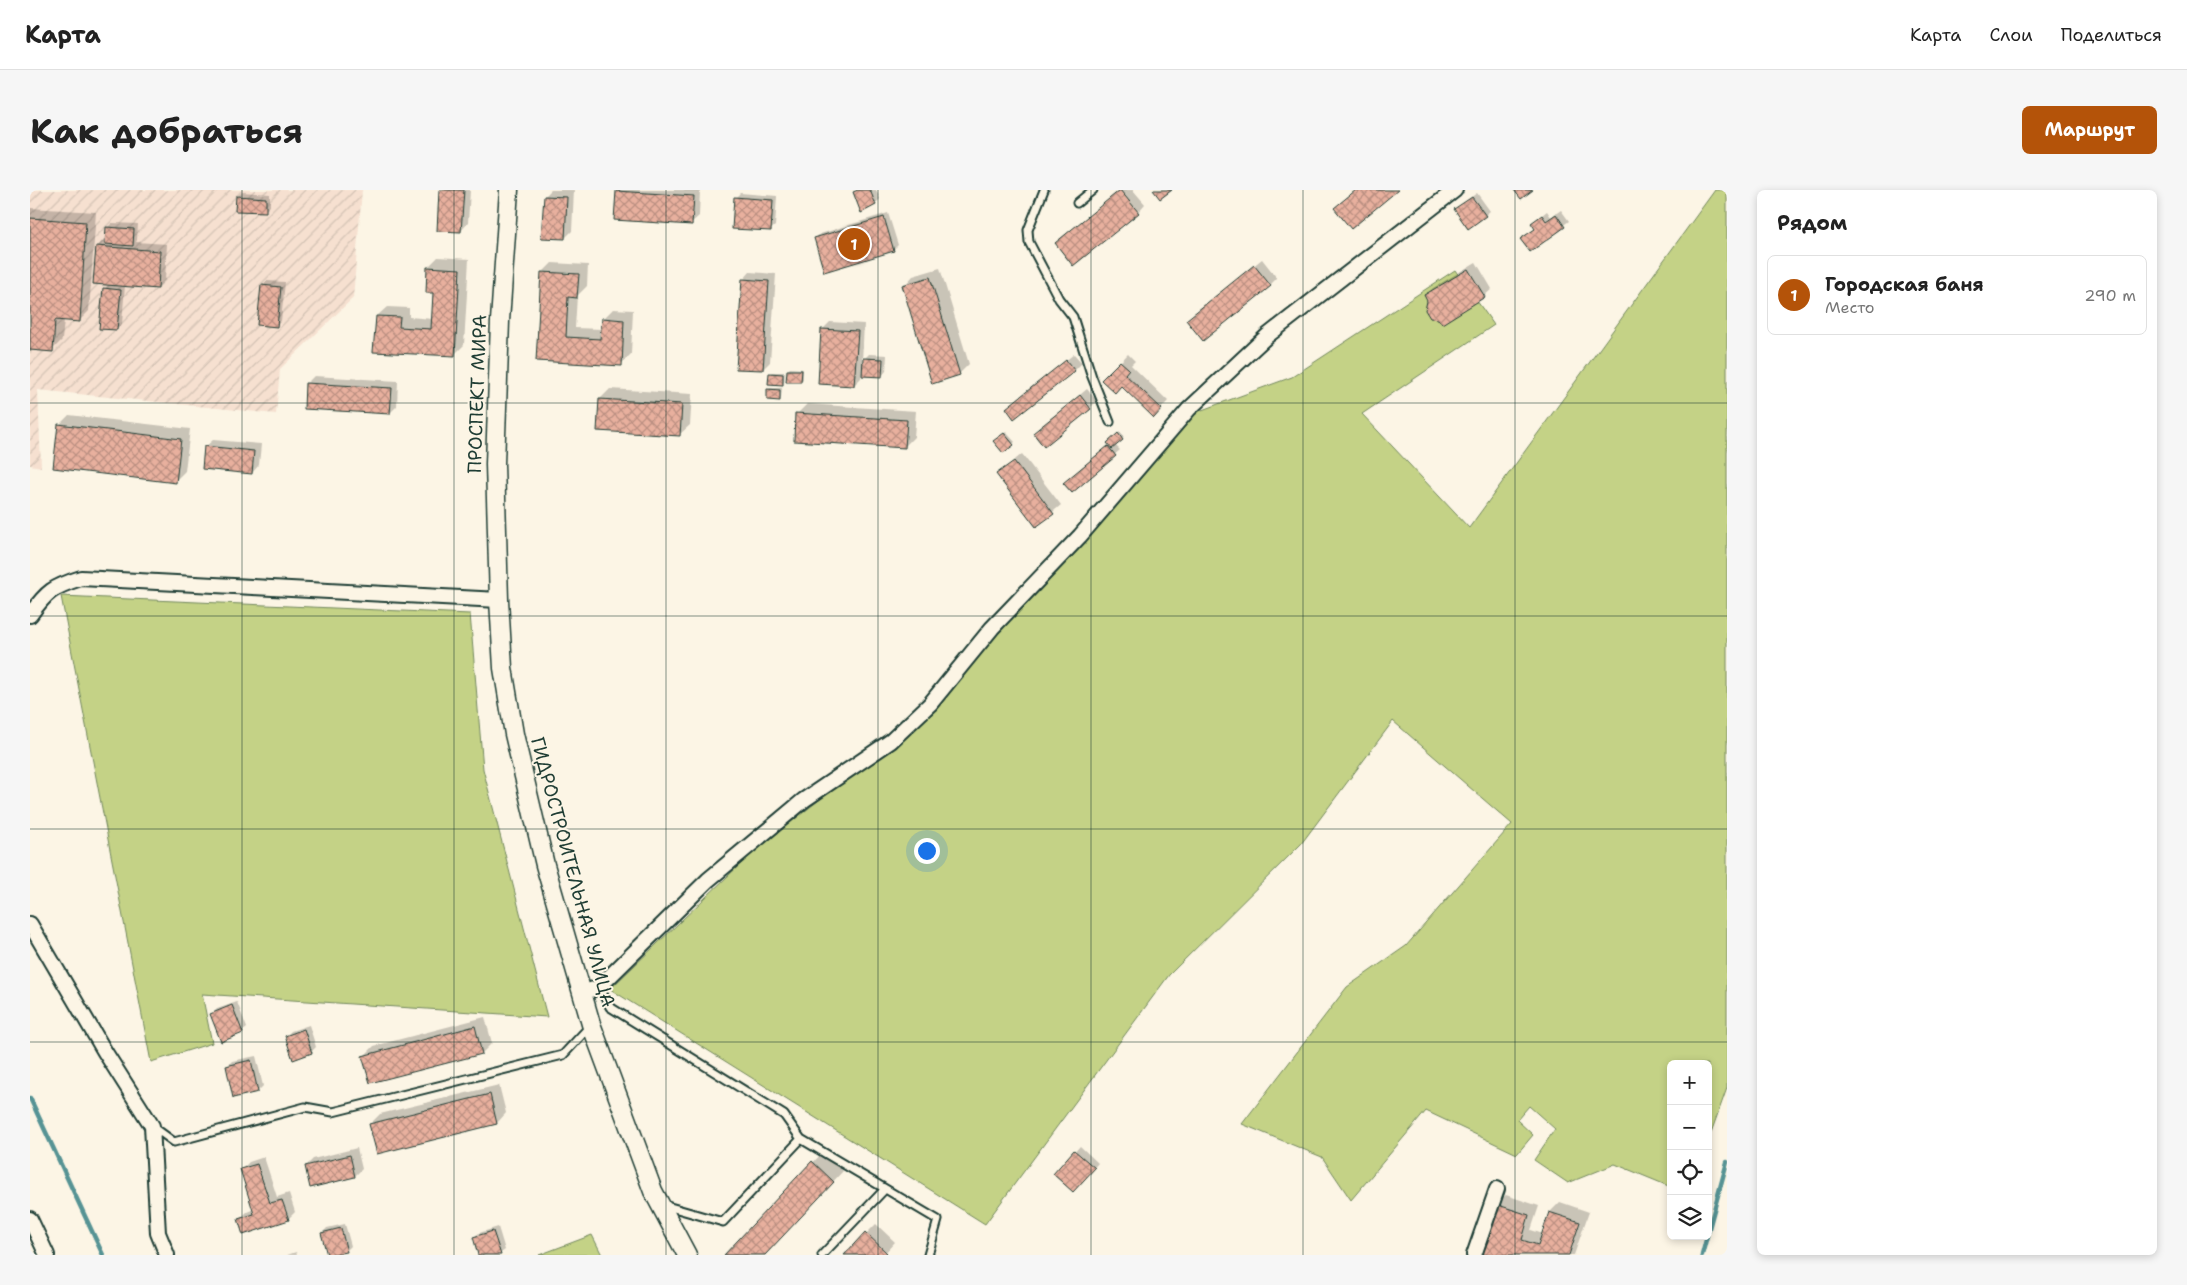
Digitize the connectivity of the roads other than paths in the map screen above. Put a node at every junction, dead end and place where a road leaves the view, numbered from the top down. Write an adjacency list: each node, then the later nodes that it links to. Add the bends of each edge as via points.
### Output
1 (509, 190): 7 (street, ПРОСПЕКТ МИРА, via 495,464)
2 (1044, 190): 6 (lane, via 1028,230 1029,242 1059,299 1073,317)
3 (1093, 190): 5 (lane)
4 (1455, 190): 10 (street, via 1267,336 1189,410 1080,536 992,628 930,704 891,741 804,800 708,880)
5 (1077, 203)
6 (1110, 422)
7 (499, 600): 8 (street, via 81,578 56,586); 11 (street, ГИДРОСТРОИТЕЛЬНАЯ УЛИЦА, via 503,668 514,734 545,864)
8 (30, 615)
9 (30, 924): 13 (street)
10 (599, 987): 11 (street); 14 (lane, via 610,1007 784,1115)
11 (582, 993): 12 (street, ГИДРОСТРОИТЕЛЬНАЯ УЛИЦА)
12 (591, 1024): 13 (lane, via 563,1055 333,1112 305,1107 174,1142); 17 (street, ГИДРОСТРОИТЕЛЬНАЯ УЛИЦА)
13 (152, 1126): 20 (street, via 158,1233)
14 (801, 1139): 15 (lane); 17 (lane, via 723,1222)
15 (885, 1189): 22 (lane); 23 (lane, via 938,1220)
16 (1497, 1189): 24 (street)
17 (660, 1204): 21 (street, ГИДРОСТРОИТЕЛЬНАЯ УЛИЦА)
18 (30, 1219): 19 (street)
19 (47, 1255)
20 (167, 1255)
21 (687, 1255)
22 (822, 1255)
23 (928, 1255)
24 (1474, 1255)

